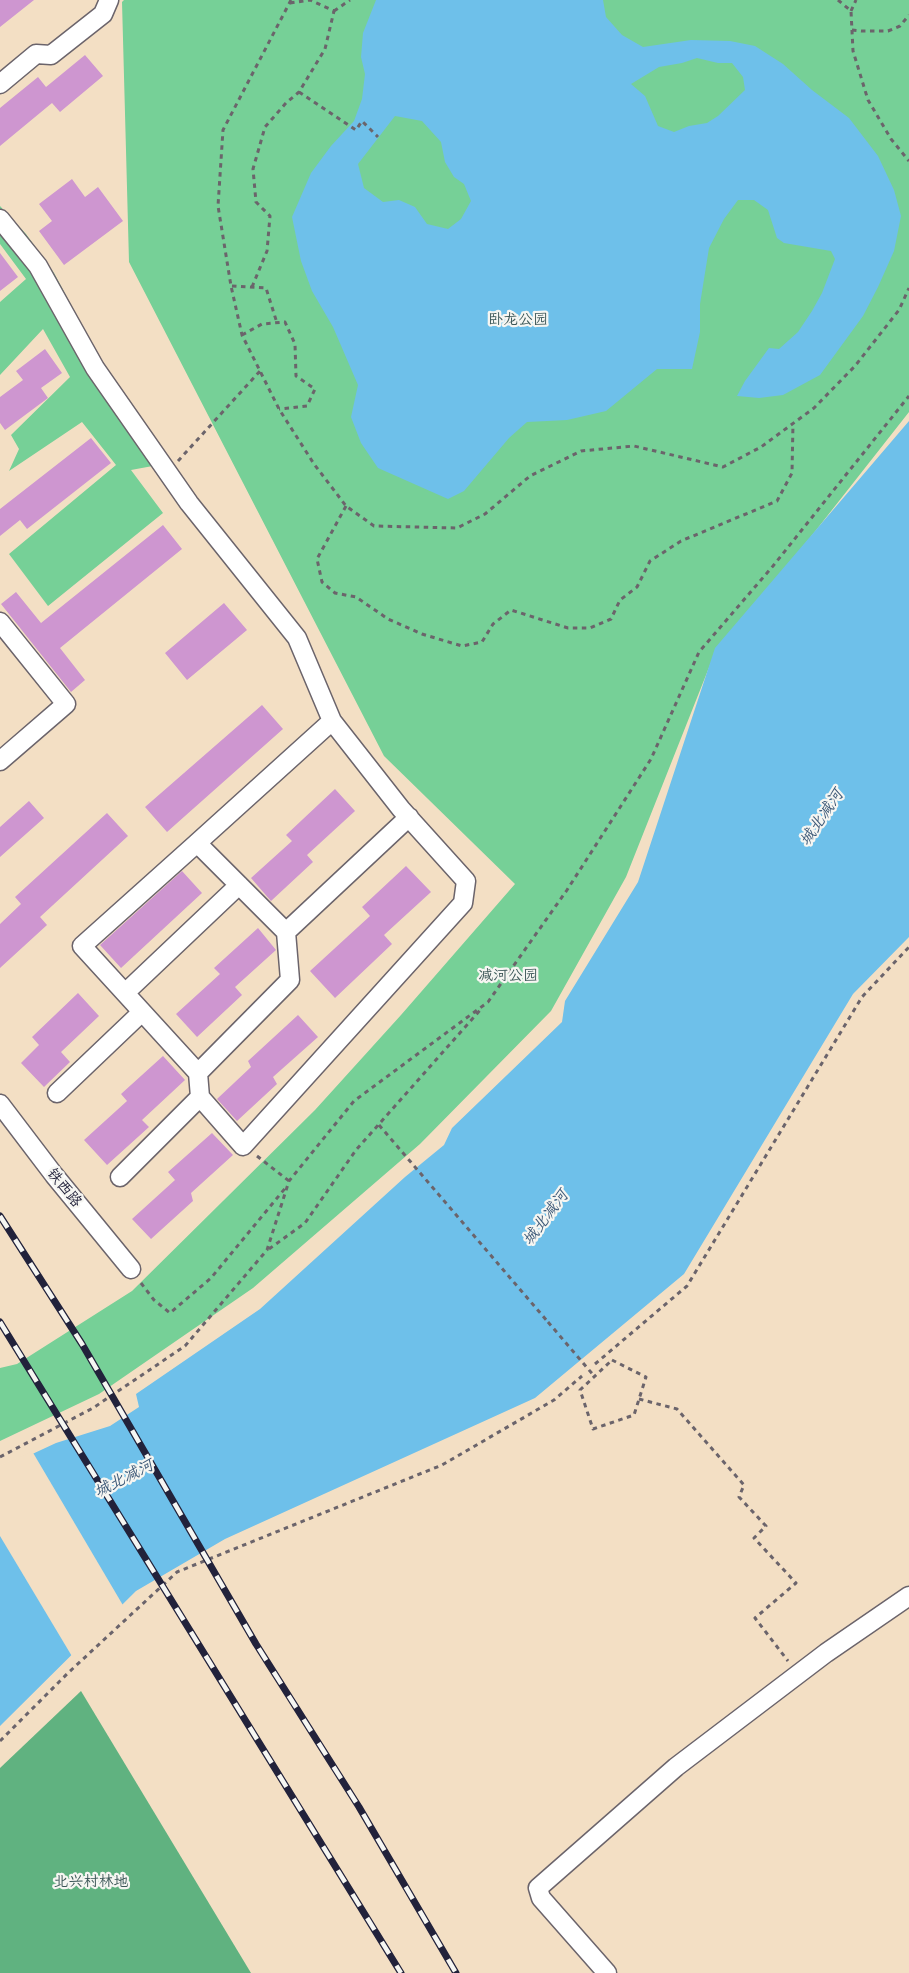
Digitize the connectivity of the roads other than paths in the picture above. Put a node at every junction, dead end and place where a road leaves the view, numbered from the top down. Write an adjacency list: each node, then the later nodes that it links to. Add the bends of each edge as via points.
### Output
1 (109, 0): 2 (street, via 103,14 51,56 36,54)
2 (0, 84)
3 (0, 219): 5 (street, via 38,266 95,368 196,512 297,638)
4 (0, 622): 6 (street, via 66,704)
5 (332, 721): 7 (street); 8 (street)
6 (0, 761)
7 (409, 818): 10 (street); 15 (street, via 466,881 463,903 243,1146)
8 (196, 843): 9 (street); 11 (street, via 82,946)
9 (239, 885): 10 (street); 11 (street)
10 (286, 932): 13 (street, via 290,980)
11 (125, 993): 12 (street)
12 (142, 1012): 13 (street); 14 (street)
13 (198, 1073): 15 (street)
14 (57, 1093)
15 (200, 1096): 17 (street)
16 (0, 1104): 18 (street, 铁西路)
17 (120, 1177)
18 (131, 1269)
19 (909, 1596): 20 (street, via 676,1767 538,1888 541,1898)
20 (607, 1973)

